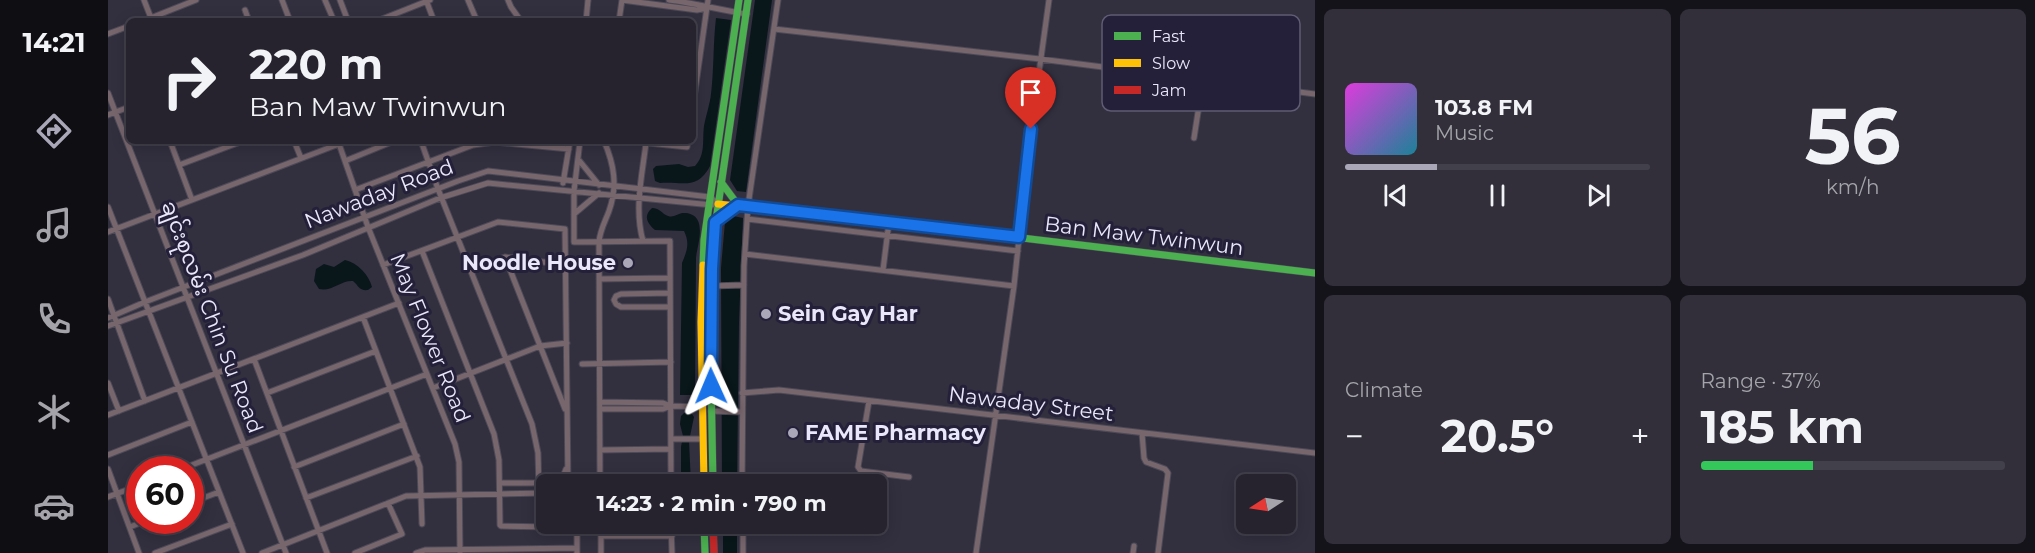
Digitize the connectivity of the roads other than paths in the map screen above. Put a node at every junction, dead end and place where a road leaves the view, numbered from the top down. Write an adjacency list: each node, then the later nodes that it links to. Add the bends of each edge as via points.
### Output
1 (144, 0): 21 (street)
2 (196, 0): 21 (street)
3 (282, 0): 23 (street)
4 (325, 0): 24 (street)
5 (340, 0): 25 (street)
6 (428, 0): 26 (street); 27 (street)
7 (468, 0): 28 (street)
8 (508, 0): 29 (street)
9 (588, 0): 30 (street)
10 (622, 0): 17 (street); 31 (street)
11 (669, 0): 17 (street)
12 (708, 0): 17 (street)
13 (739, 0): 19 (main road)
14 (748, 0): 20 (main road)
15 (778, 0): 33 (street)
16 (1048, 0): 35 (street)
17 (707, 8): 19 (street); 36 (street)
18 (245, 10): 22 (street)
19 (738, 13): 20 (street); 79 (main road)
20 (747, 14): 69 (main road)
21 (151, 18)
22 (247, 18)
23 (289, 18)
24 (333, 18)
25 (347, 18)
26 (384, 18)
27 (433, 18)
28 (476, 18)
29 (519, 18)
30 (586, 18)
31 (619, 18)
32 (126, 27): 34 (street)
33 (774, 29): 35 (street); 86 (street)
34 (108, 34)
35 (1040, 59): 37 (street); 98 (street)
36 (696, 67)
37 (1102, 67)
38 (1300, 92): 40 (street)
39 (108, 93): 43 (street, ချင်းစုလမ်း Chin Su Road)
40 (1315, 94)
41 (126, 107): 43 (street)
42 (1198, 111): 45 (street)
43 (115, 112): 44 (street); 46 (street, ချင်းစုလမ်း Chin Su Road)
44 (108, 115)
45 (1194, 138)
46 (126, 141)
47 (127, 144): 88 (street, ချင်းစုလမ်း Chin Su Road)
48 (171, 144): 66 (street)
49 (235, 144): 66 (street)
50 (295, 144): 62 (street)
51 (334, 144): 62 (street)
52 (340, 144): 64 (street, May Flower Road)
53 (387, 144): 64 (street)
54 (422, 144): 65 (street)
55 (480, 144): 65 (street)
56 (516, 144): 61 (street)
57 (570, 144): 61 (street)
58 (580, 144): 63 (street)
59 (605, 144): 71 (street, via 613,161)
60 (646, 144): 73 (street)
61 (569, 149): 67 (street)
62 (301, 158): 82 (street)
63 (578, 159): 68 (street); 70 (street)
64 (345, 161): 74 (street, May Flower Road)
65 (429, 162): 72 (street); 74 (street)
66 (179, 165): 82 (street)
67 (563, 181): 68 (street, Nawaday Road); 72 (street, Nawaday Road, via 488,171); 75 (street)
68 (575, 182): 70 (street, Nawaday Road); 76 (street)
69 (721, 182): 83 (main road); 84 (main road)
70 (598, 185): 71 (street, Nawaday Road)
71 (615, 187): 73 (street, Nawaday Road); 78 (street)
72 (438, 189): 80 (street); 90 (street, Nawaday Road)
73 (640, 189): 79 (street, Nawaday Road); 81 (street)
74 (355, 190): 90 (street, May Flower Road)
75 (562, 190): 76 (street, Nawaday Road); 80 (street, Nawaday Road, via 488,183)
76 (574, 191): 77 (street, Nawaday Road); 89 (street)
77 (599, 193): 78 (street, Nawaday Road); 89 (street)
78 (614, 195): 81 (street, Nawaday Road); 101 (street, via 599,232)
79 (710, 197): 83 (street); 85 (main road)
80 (442, 198): 94 (street, Nawaday Road); 99 (street)
81 (639, 198): 85 (street, Nawaday Road); 100 (street)
82 (192, 200): 88 (street)
83 (718, 204): 84 (main road, Ban Maw Twinwun); 85 (street, Nawaday Road); 92 (main road)
84 (738, 205): 86 (main road, Ban Maw Twinwun); 92 (main road)
85 (708, 206): 150 (main road, via 702,268)
86 (748, 206): 91 (street); 93 (main road, Ban Maw Twinwun)
87 (108, 207): 95 (street)
88 (154, 214): 95 (street); 116 (street, ချင်းစုလမ်း Chin Su Road)
89 (574, 214): 101 (street, via 574,242)
90 (365, 217): 94 (street, May Flower Road); 116 (street, Nawaday Road)
91 (747, 219): 97 (street); 104 (street)
92 (715, 222): 114 (main road)
93 (889, 222): 97 (street); 98 (main road, Ban Maw Twinwun)
94 (368, 227): 106 (street, May Flower Road); 118 (street, Nawaday Road)
95 (116, 229): 96 (street); 120 (street)
96 (108, 232)
97 (887, 235): 103 (street); 109 (street)
98 (1019, 237): 103 (street); 110 (main road, Ban Maw Twinwun)
99 (458, 238): 102 (street); 107 (street, via 498,222 566,229); 108 (street)
100 (643, 241): 101 (street); 111 (street, via 670,241)
101 (599, 242): 112 (street)
102 (422, 251): 106 (street); 138 (street)
103 (1018, 251): 115 (street)
104 (745, 254): 109 (street); 113 (street)
105 (505, 257): 107 (street); 108 (street); 129 (street)
106 (383, 265): 121 (street, May Flower Road)
107 (566, 265): 128 (street)
108 (471, 270): 132 (street)
109 (883, 270): 115 (street)
110 (1315, 273)
111 (670, 278): 112 (street); 117 (street)
112 (599, 279): 134 (street)
113 (742, 285): 114 (street); 144 (street)
114 (711, 286): 153 (main road)
115 (1014, 286): 157 (street)
116 (183, 287): 118 (street, ချင်းစုလမ်း Chin Su Road); 120 (street, Nawaday Road)
117 (670, 293): 122 (street); 122 (street, via 621,294 614,300 621,307)
118 (187, 297): 123 (street, Nawaday Road); 136 (street, ချင်းစုလမ်း Chin Su Road)
119 (108, 299): 124 (street)
120 (145, 302): 123 (street); 124 (street, Nawaday Road)
121 (399, 303): 125 (street); 137 (street, May Flower Road)
122 (670, 307): 133 (street)
123 (149, 312): 126 (street, Nawaday Road); 140 (street)
124 (111, 317): 126 (street)
125 (363, 317): 130 (street); 131 (street)
126 (117, 323): 127 (street, Nawaday Road); 145 (street)
127 (108, 326)
128 (567, 343): 129 (street); 155 (street)
129 (540, 346): 132 (street); 155 (street)
130 (376, 351): 142 (street); 143 (street)
131 (254, 359): 136 (street); 143 (street)
132 (507, 360): 138 (street); 175 (street, via 532,424)
133 (670, 362): 134 (street); 149 (street)
134 (600, 363): 135 (street); 147 (street)
135 (582, 364)
136 (216, 373): 140 (street); 164 (street, ချင်းစုလမ်း Chin Su Road)
137 (427, 374): 141 (street, May Flower Road); 142 (street)
138 (471, 374): 141 (street); 184 (street, via 494,434)
139 (108, 383): 152 (street)
140 (179, 388): 145 (street); 158 (street)
141 (433, 388): 191 (street, May Flower Road, via 455,444)
142 (390, 389): 159 (street); 160 (street)
143 (267, 393): 160 (street)
144 (742, 393): 146 (street, Nawaday Street, via 779,390); 154 (street)
145 (145, 401): 152 (street)
146 (869, 401): 157 (street, Nawaday Street); 183 (street, via 858,467 861,471)
147 (600, 402): 148 (street); 151 (street)
148 (634, 406): 149 (street); 151 (street)
149 (671, 406): 150 (street); 162 (street)
150 (702, 407): 163 (main road)
151 (600, 409): 166 (street)
152 (119, 411): 156 (street)
153 (711, 411): 154 (street); 181 (main road)
154 (740, 412): 182 (street)
155 (567, 413): 172 (street)
156 (108, 415)
157 (996, 417): 161 (street, Nawaday Street); 226 (street)
158 (192, 422): 168 (street); 170 (street)
159 (404, 424): 169 (street); 173 (street)
160 (280, 431): 164 (street); 173 (street)
161 (1142, 434): 167 (street, Nawaday Street); 228 (street, via 1146,462 1168,473)
162 (671, 439): 163 (street); 165 (street)
163 (703, 439): 180 (main road)
164 (244, 445): 170 (street); 209 (street, ချင်းစုလမ်း Chin Su Road)
165 (671, 449): 166 (street); 179 (street)
166 (600, 450): 178 (street)
167 (1315, 453)
168 (108, 455)
169 (417, 456): 193 (street); 195 (street)
170 (207, 459): 171 (street); 187 (street)
171 (204, 460)
172 (568, 463): 176 (street); 177 (street)
173 (294, 467): 195 (street)
174 (108, 469): 188 (street)
175 (538, 474)
176 (564, 474)
177 (568, 474)
178 (600, 474)
179 (671, 474)
180 (704, 474)
181 (713, 474)
182 (742, 474)
183 (909, 477)
184 (500, 483): 185 (street); 190 (street)
185 (536, 483)
186 (126, 490): 188 (street)
187 (219, 492): 194 (street); 198 (street)
188 (117, 493): 192 (street); 197 (street)
189 (536, 493): 190 (street)
190 (500, 494): 191 (street); 200 (street, via 501,526)
191 (459, 495): 193 (street); 212 (street, May Flower Road)
192 (108, 497)
193 (421, 497): 196 (street, via 406,496); 199 (street)
194 (204, 498)
195 (306, 498): 201 (street)
196 (388, 503): 201 (street); 219 (street, via 402,534)
197 (126, 517)
198 (232, 524): 214 (street); 215 (street)
199 (422, 524)
200 (536, 527)
201 (318, 531): 209 (street); 218 (street)
202 (133, 534): 213 (street)
203 (577, 534): 211 (street)
204 (704, 534): 223 (main road)
205 (713, 534): 224 (main road)
206 (743, 534): 225 (street)
207 (601, 536): 208 (street); 221 (street)
208 (672, 536): 222 (street)
209 (283, 545): 216 (street); 217 (street, ချင်းစုလမ်း Chin Su Road)
210 (1134, 546): 227 (street)
211 (577, 550): 212 (street)
212 (460, 551): 220 (street)
213 (140, 553)
214 (155, 553)
215 (243, 553)
216 (261, 553)
217 (286, 553)
218 (327, 553)
219 (355, 553)
220 (416, 553)
221 (601, 553)
222 (672, 553)
223 (705, 553)
224 (714, 553)
225 (743, 553)
226 (975, 553)
227 (1133, 553)
228 (1158, 553)

